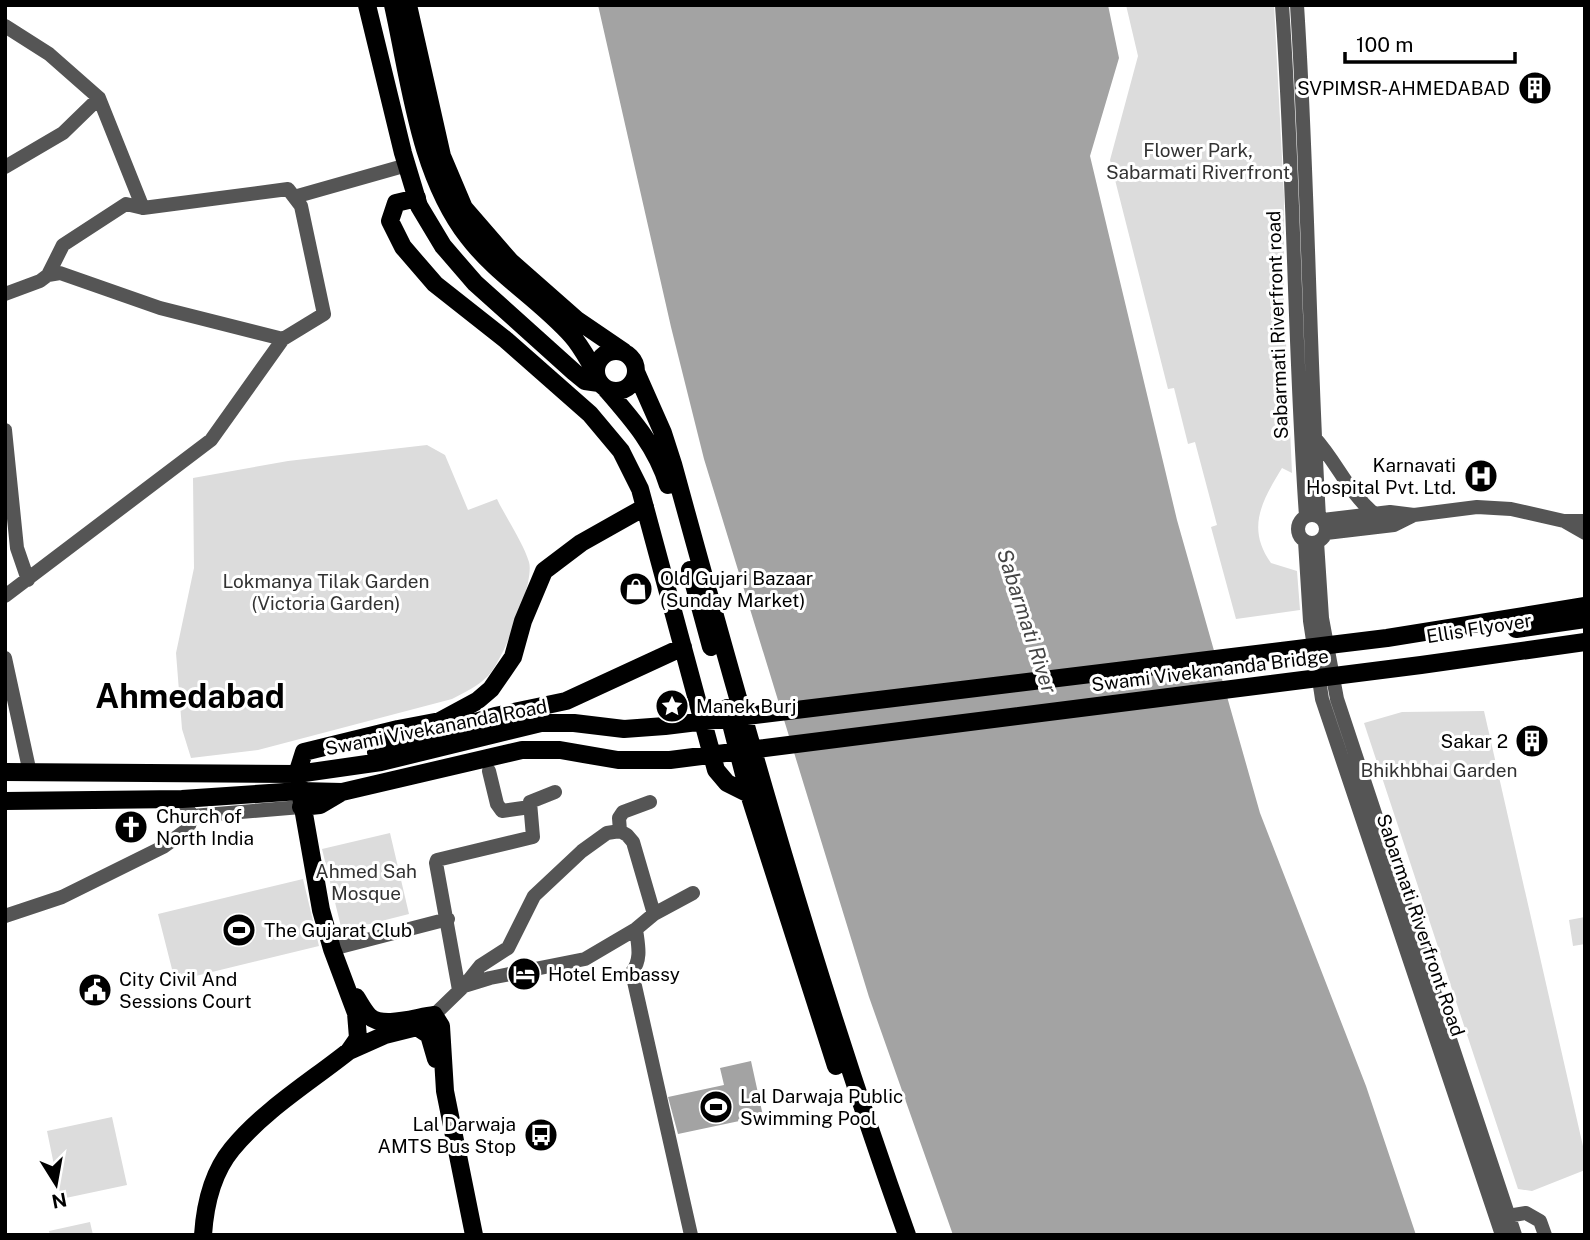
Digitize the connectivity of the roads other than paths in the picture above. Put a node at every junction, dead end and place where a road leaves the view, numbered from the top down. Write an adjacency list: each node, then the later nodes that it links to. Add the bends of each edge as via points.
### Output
1 (367, 5): 8 (main road)
2 (393, 5): 19 (main road, via 428,158 452,212 486,257 573,337)
3 (408, 5): 16 (main road, via 442,156 464,208 510,261 577,320)
4 (1282, 5): 17 (street, Sabarmati Riverfront road)
5 (1297, 5): 17 (street, Sabarmati Riverfront road, via 1303,96)
6 (5, 26): 7 (street, via 49,54)
7 (99, 98): 9 (street, via 63,133); 12 (street)
8 (407, 165): 10 (street); 11 (main road)
9 (5, 167)
10 (293, 197): 12 (street, via 288,189); 15 (street, via 301,206 324,314)
11 (417, 198): 19 (main road, via 443,247 475,283 585,381); 22 (main road, via 396,203 390,221 403,247 435,284 590,414 621,451)
12 (143, 208): 13 (street, via 126,204 63,245)
13 (48, 275): 14 (street); 15 (street, via 60,273 160,307)
14 (5, 294)
15 (283, 339): 29 (street, via 211,440)
16 (624, 352): 18 (main road, via 633,360); 19 (main road, via 614,350 597,361)
17 (1304, 360): 21 (street, Sabarmati Riverfront road); 27 (street, Sabarmati Riverfront road)
18 (636, 372): 19 (main road, via 634,381 616,391); 69 (main road, via 670,453 789,877 858,1099)
19 (600, 381): 46 (main road, via 646,435 663,469)
20 (5, 430): 29 (street, via 17,548)
21 (1314, 437): 23 (street, via 1349,488); 27 (street, Sabarmati Riverfront road)
22 (645, 507): 36 (main road); 44 (main road, via 581,543 544,571 513,657 477,701 440,721 304,752)
23 (1374, 514): 24 (street); 27 (street)
24 (1415, 515): 25 (street, via 1477,507); 27 (street, via 1394,525)
25 (1564, 521): 26 (street); 28 (street)
26 (1585, 522)
27 (1316, 528): 64 (street, Sabarmati Riverfront Road, via 1310,621 1322,699)
28 (1585, 533)
29 (28, 580): 30 (street)
30 (5, 596)
31 (1585, 606): 34 (main road)
32 (1585, 619): 34 (main road, Ellis Flyover, via 1440,638)
33 (1585, 631): 38 (main road, Ellis Flyover, via 1442,652)
34 (1401, 637): 39 (main road, Swami Vivekananda Bridge)
35 (1585, 642): 38 (main road)
36 (683, 647): 40 (main road, via 566,701 495,716 375,752); 46 (main road, via 716,769 727,783)
37 (5, 658): 43 (street)
38 (1415, 664): 44 (main road, Swami Vivekananda Bridge, via 670,760 618,760 560,750 522,750 342,792 320,805)
39 (665, 726): 40 (main road, Swami Vivekananda Road, via 624,729 541,723)
40 (349, 768): 44 (main road, Swami Vivekananda Road)
41 (489, 771): 50 (street, via 502,811)
42 (5, 772): 43 (main road, Swami Vivekananda Road)
43 (30, 773): 44 (main road, Swami Vivekananda Road)
44 (299, 791): 47 (main road); 51 (street); 58 (main road)
45 (555, 792): 50 (street, via 532,800)
46 (749, 794): 68 (main road, via 808,986)
47 (182, 799): 48 (main road); 51 (street)
48 (5, 801)
49 (650, 802): 52 (street, via 623,811)
50 (530, 807): 56 (street, via 533,837 438,860)
51 (192, 816): 55 (street, via 188,829 163,847 62,897)
52 (620, 831): 54 (street, via 637,851); 60 (street, via 607,833 582,851 534,896 508,948 480,966)
53 (693, 893): 54 (street)
54 (654, 914): 57 (street)
55 (5, 916)
56 (448, 919): 58 (street); 60 (street)
57 (636, 929): 60 (street, via 585,959); 67 (street, via 639,958 632,972)
58 (332, 949): 59 (main road)
59 (344, 980): 61 (main road, via 370,1017 388,1024); 62 (main road, via 356,1013 358,1038)
60 (462, 988): 61 (street)
61 (434, 1015): 63 (main road, via 441,1026)
62 (349, 1051): 63 (main road, via 417,1027 429,1035); 65 (main road, via 269,1112 231,1150 210,1190)
63 (445, 1091): 66 (main road)
64 (1503, 1216): 70 (street, Sabarmati Riverfront Road); 71 (street, Sabarmati Riverfront Road); 72 (street, via 1526,1213 1541,1220)
65 (205, 1231)
66 (474, 1235)
67 (691, 1235)
68 (895, 1235)
69 (907, 1235)
70 (1502, 1235)
71 (1515, 1235)
72 (1545, 1235)

